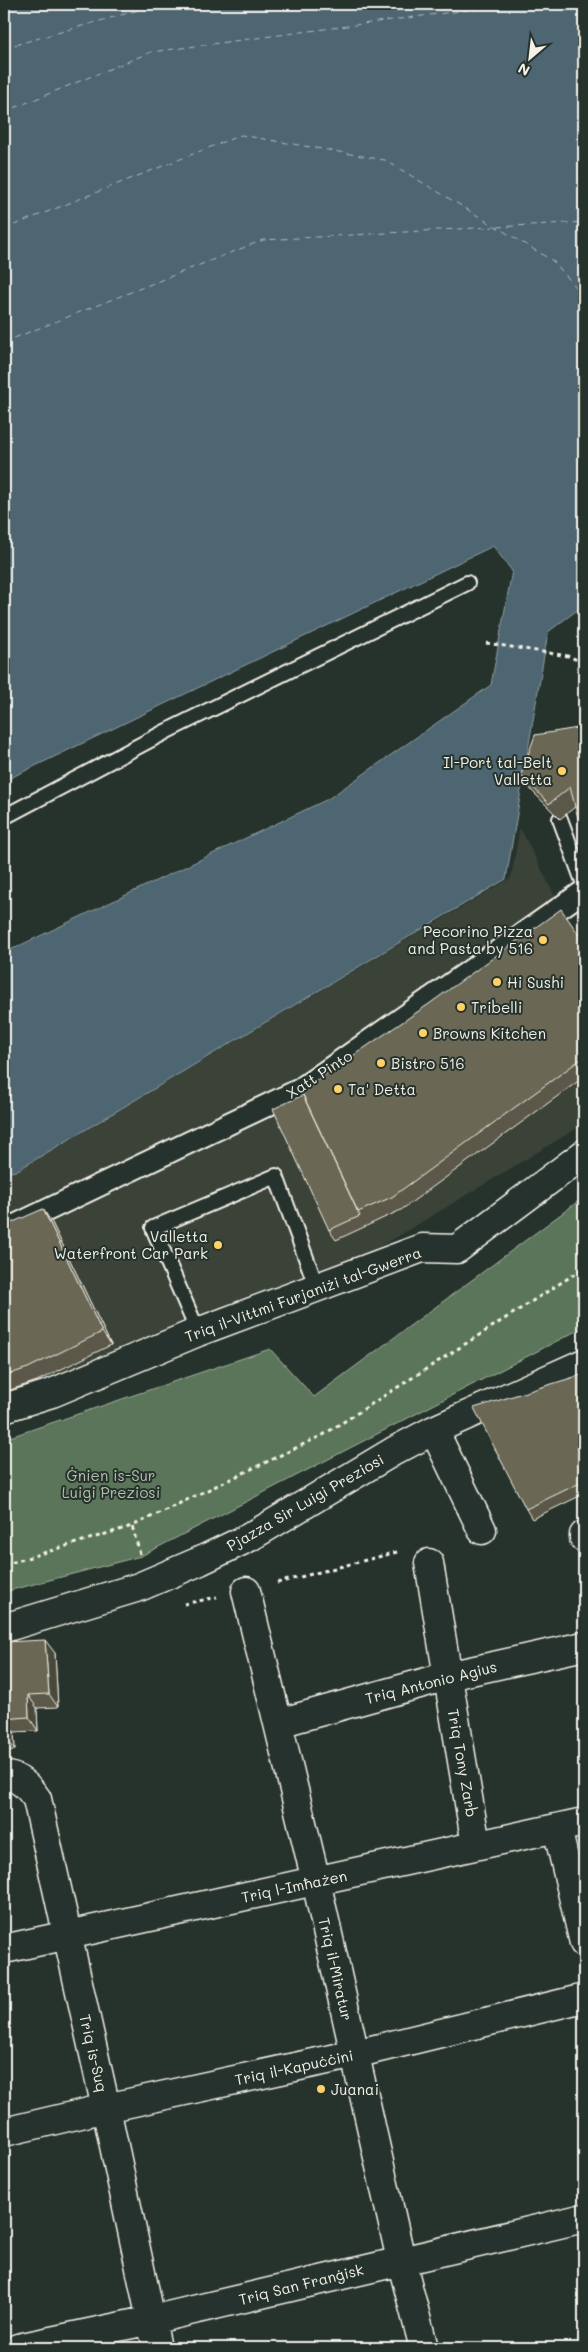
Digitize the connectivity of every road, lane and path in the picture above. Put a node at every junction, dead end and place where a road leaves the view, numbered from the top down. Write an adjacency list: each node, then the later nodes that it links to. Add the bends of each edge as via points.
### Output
1 (467, 583): 4 (lane, via 167,731)
2 (486, 643): 3 (path, via 568,656)
3 (584, 663)
4 (4, 817)
5 (560, 820): 6 (lane)
6 (584, 884)
7 (584, 891): 9 (street, Xatt Pinto, via 299,1090)
8 (584, 1154): 11 (street, Triq il-Vittmi Furjaniżi tal-Gwerra, via 457,1249 422,1248)
9 (4, 1229)
10 (584, 1268): 16 (path, via 323,1435)
11 (317, 1288): 12 (street, Triq il-Vittmi Furjaniżi tal-Gwerra); 12 (lane, via 276,1176 153,1228)
12 (198, 1332): 14 (street, Triq il-Vittmi Furjaniżi tal-Gwerra, via 52,1393)
13 (584, 1363): 15 (street, Pjazza Sir Luigi Preziosi)
14 (4, 1408)
15 (434, 1430): 17 (street); 21 (street, Pjazza Sir Luigi Preziosi, via 250,1537)
16 (132, 1526): 20 (path); 21 (path)
17 (482, 1530)
18 (404, 1551): 22 (path)
19 (428, 1563): 25 (street, Triq Tony Zarb)
20 (4, 1565)
21 (152, 1582): 23 (street, Pjazza Sir Luigi Preziosi)
22 (246, 1591): 26 (street, Triq il-Miratur)
23 (4, 1628)
24 (584, 1646): 25 (street, Triq Antonio Agius)
25 (448, 1676): 26 (street, Triq Antonio Agius); 30 (street, Triq Tony Zarb)
26 (279, 1723): 31 (street, Triq il-Miratur)
27 (5, 1775): 32 (street, Triq is-Suq, via 20,1780 37,1799)
28 (584, 1822): 29 (street, Triq l-Imħażen)
29 (557, 1828): 30 (street, Triq l-Imħażen); 33 (street)
30 (476, 1846): 31 (street, Triq l-Imħażen)
31 (316, 1881): 32 (street, Triq l-Imħażen); 36 (street, Triq il-Miratur)
32 (68, 1935): 34 (street, Triq l-Imħażen); 37 (street, Triq is-Suq)
33 (584, 1943)
34 (4, 1949)
35 (584, 1998): 36 (street, Triq il-Kapuċċini)
36 (355, 2054): 37 (street, Triq il-Kapuċċini); 40 (street, Triq il-Miratur)
37 (106, 2108): 38 (street, Triq il-Kapuċċini); 41 (street, Triq is-Suq)
38 (4, 2132)
39 (584, 2218): 40 (street, Triq San Franġisk)
40 (401, 2260): 41 (street, Triq San Franġisk); 44 (street, Triq il-Miratur)
41 (151, 2320): 42 (street, Triq San Franġisk); 43 (street, Triq is-Suq)
42 (18, 2348)
43 (157, 2348)
44 (424, 2348)

